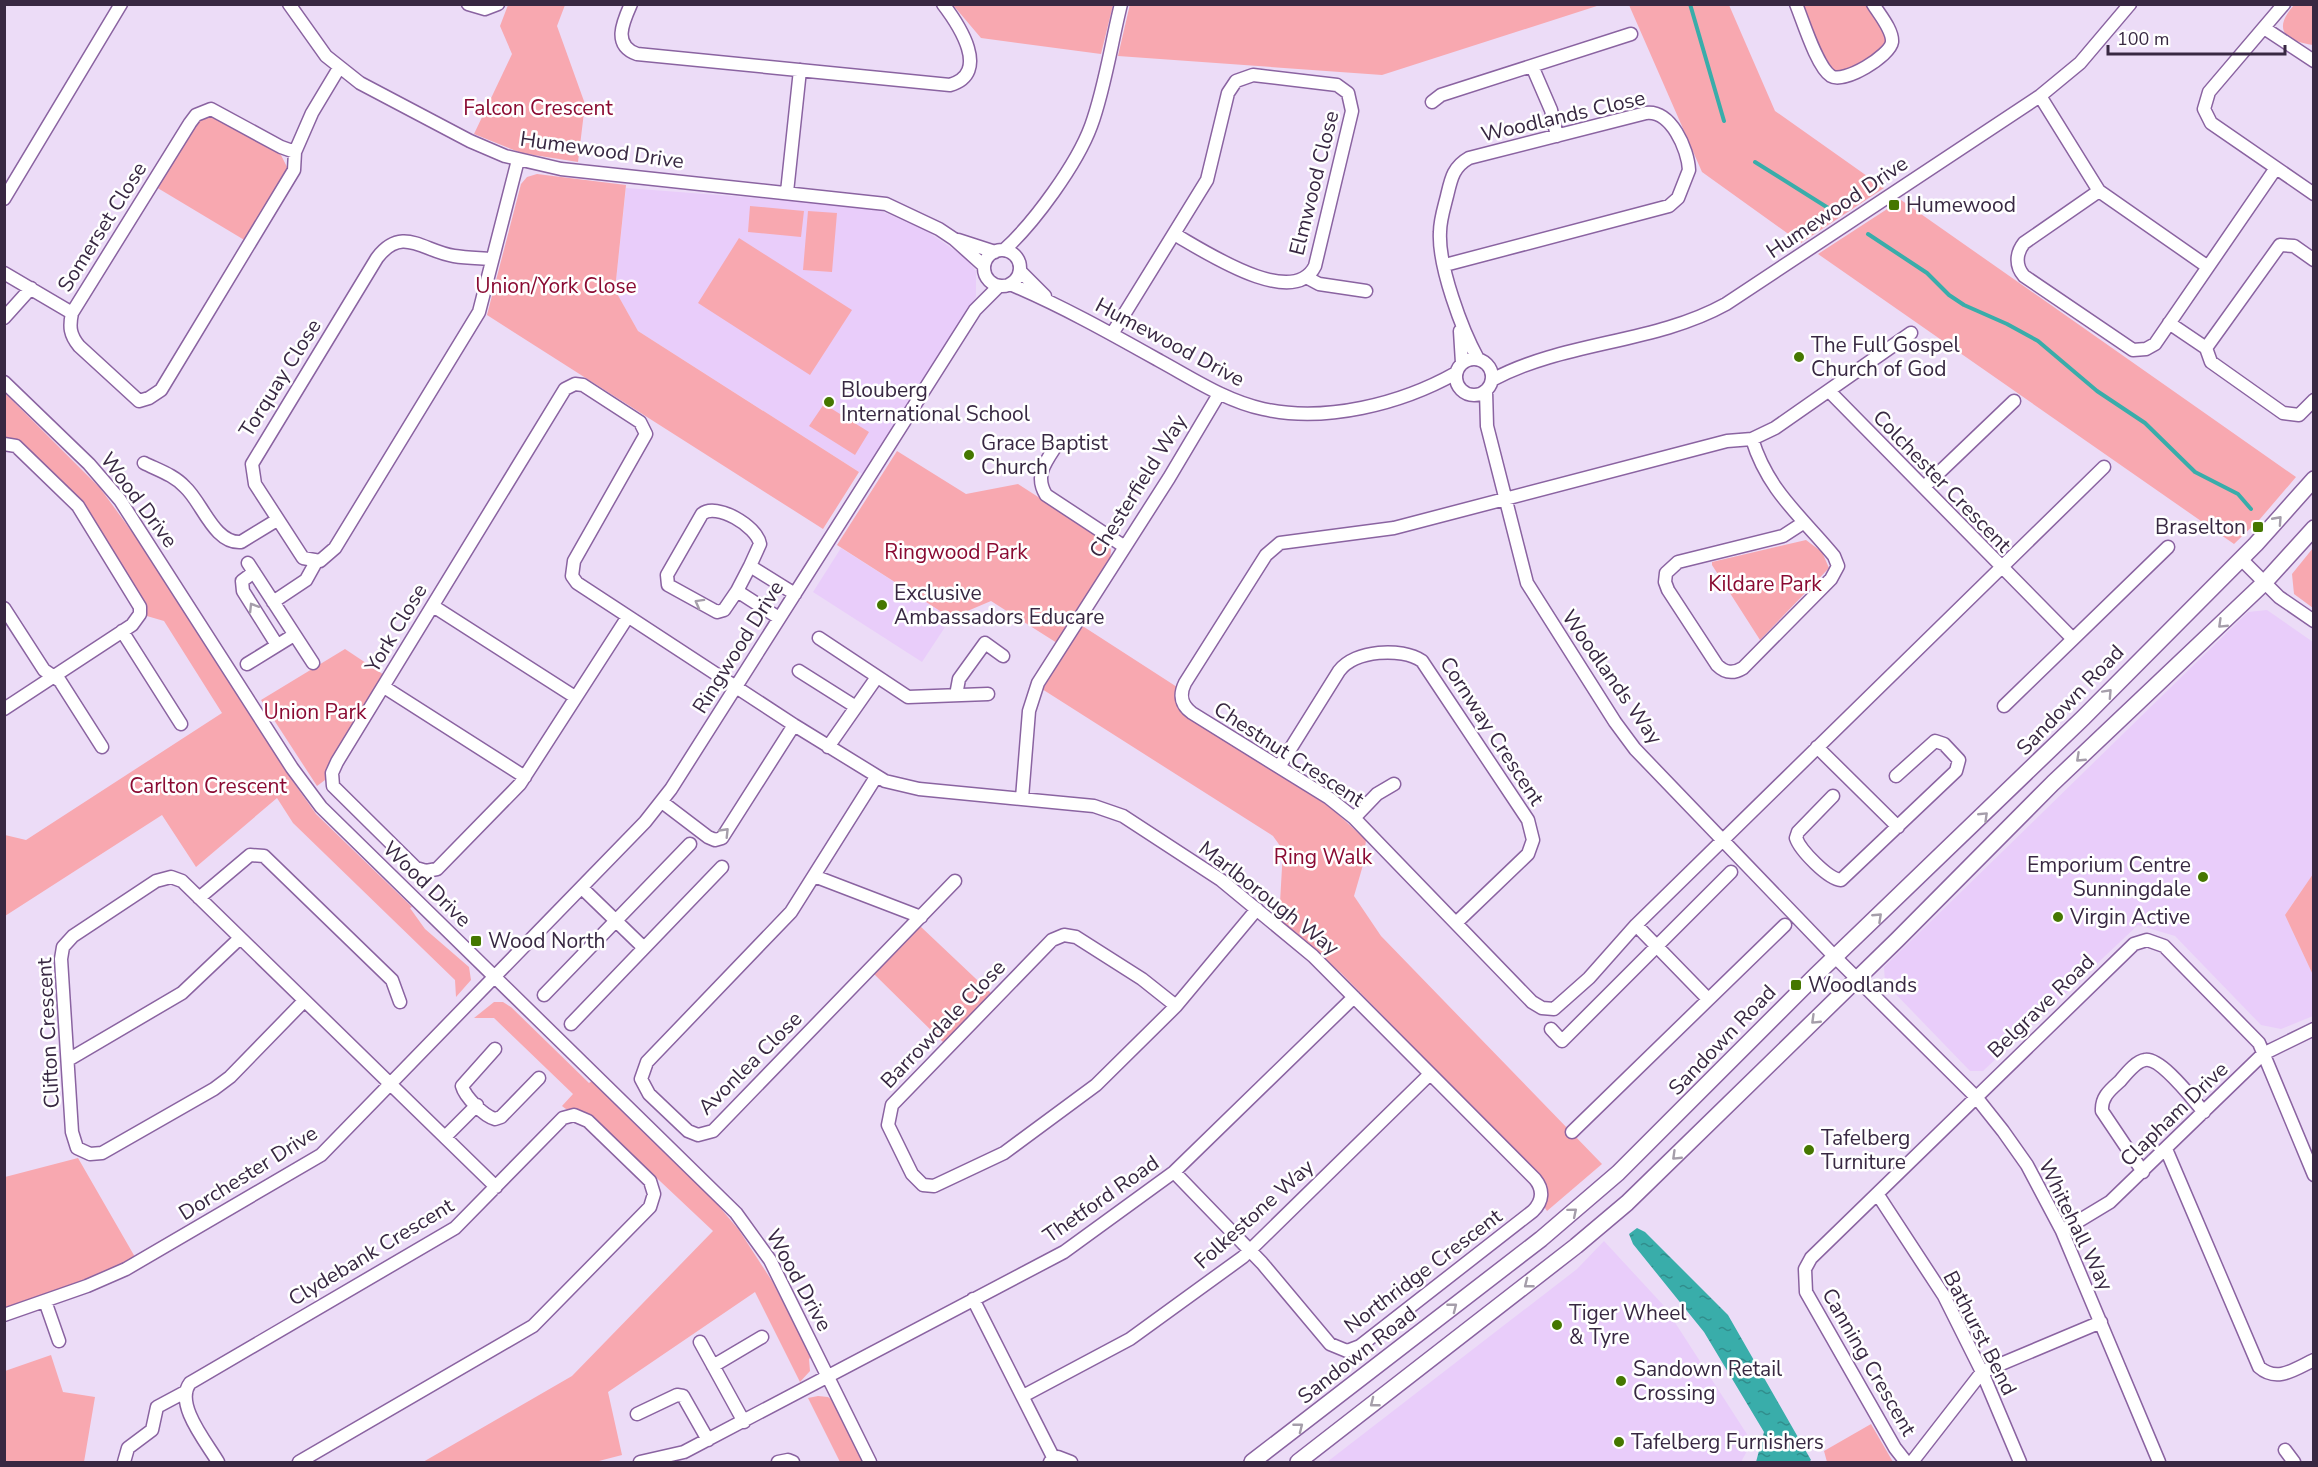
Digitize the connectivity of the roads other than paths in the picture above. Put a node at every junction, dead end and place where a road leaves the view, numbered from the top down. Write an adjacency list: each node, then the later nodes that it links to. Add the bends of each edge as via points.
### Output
1 (122, 4): 27 (street)
2 (289, 4): 16 (street, Humewood Drive)
3 (468, 4): 4 (street, via 485,9)
4 (498, 4)
5 (631, 4): 17 (street, via 621,33 631,51)
6 (943, 4): 17 (street, via 968,43 967,74 958,83)
7 (1121, 4): 28 (street, via 1084,143)
8 (1796, 4): 9 (street, via 1823,66 1833,77 1843,78 1886,52 1892,43)
9 (1873, 4)
10 (2130, 4): 18 (street, Humewood Drive, via 2075,68)
11 (2284, 4): 12 (street)
12 (2264, 28): 14 (street); 23 (street, via 2209,92 2204,106 2211,123)
13 (1631, 34): 15 (street)
14 (2313, 61)
15 (1532, 66): 19 (street, via 1442,95); 20 (street, via 1551,110)
16 (339, 68): 21 (street, Somerset Close, via 312,113); 22 (street, Humewood Drive, via 382,96 470,141)
17 (800, 70): 25 (street)
18 (2040, 96): 24 (street); 53 (street, Humewood Drive, via 1712,311 1673,326)
19 (1432, 102)
20 (1557, 136): 34 (street, Woodlands Close, via 1469,158 1458,166 1451,176 1440,225); 34 (street, Woodlands Close, via 1657,113 1672,124 1688,161 1688,174 1678,198 1663,209)
21 (295, 152): 45 (street, Somerset Close, via 211,109 196,115); 45 (street, Somerset Close, via 294,170 154,396 139,400 79,346 70,332)
22 (518, 160): 25 (street, Humewood Drive, via 561,169); 32 (street)
23 (2276, 168): 26 (street); 36 (street)
24 (2099, 191): 36 (street); 48 (street, via 2024,243 2017,258 2021,272 2133,350 2151,346)
25 (788, 192): 30 (street, Humewood Drive, via 886,204 916,216)
26 (2313, 194)
27 (4, 199)
28 (1032, 222): 31 (street); 35 (street)
29 (1174, 234): 39 (street, Elmwood Close, via 1249,276 1291,281); 39 (street, Elmwood Close, via 1207,180 1228,93 1236,81 1253,75 1336,85 1348,93 1352,111 1315,266); 50 (street, Elmwood Close)
30 (954, 239): 31 (street, Humewood Drive); 37 (street, Humewood Drive)
31 (999, 251): 35 (street, Humewood Drive); 37 (street, Ringwood Drive, via 987,258)
32 (492, 259): 73 (street, Torquay Close, via 453,256 406,241 385,247 255,456 255,484); 79 (street, via 479,312 335,548 327,558)
33 (2313, 260): 51 (street, via 2294,246 2280,245)
34 (1445, 265): 47 (street, Woodlands Close)
35 (1019, 266): 40 (street, Ringwood Drive); 43 (street, Humewood Drive)
36 (2208, 267): 48 (street)
37 (985, 272): 40 (street, Humewood Drive); 44 (street, Ringwood Drive)
38 (4, 273): 41 (street)
39 (1306, 277): 42 (street, Elmwood Close, via 1319,284)
40 (1004, 285): 43 (street, Humewood Drive); 44 (street, Ringwood Drive)
41 (31, 288): 45 (street); 46 (street)
42 (1366, 291)
43 (1050, 300): 50 (street, Humewood Drive)
44 (975, 310): 84 (street, Ringwood Drive)
45 (72, 313)
46 (4, 318)
47 (1458, 318): 52 (street, Woodlands Close); 54 (street, Woodlands Close)
48 (2169, 323): 51 (street)
49 (1911, 333): 59 (street)
50 (1112, 334): 60 (street, Humewood Drive)
51 (2206, 348): 62 (street, via 2211,362 2283,413 2299,415)
52 (1483, 363): 53 (street, Humewood Drive); 54 (street, Humewood Drive); 56 (street, Woodlands Close)
53 (1523, 365): 56 (street, Humewood Drive)
54 (1459, 368): 57 (street, Woodlands Close); 58 (street, Humewood Drive)
55 (4, 382): 143 (street, Wood Drive, via 90,464 120,500 311,796)
56 (1489, 385): 61 (street, Humewood Drive); 64 (street, Woodlands Way)
57 (1459, 388): 58 (street, Humewood Drive); 61 (street)
58 (1416, 392): 60 (street, Humewood Drive, via 1346,410 1308,414 1264,410)
59 (1830, 392): 65 (street); 71 (street, Colchester Crescent)
60 (1219, 393): 76 (street, Chesterfield Way)
61 (1470, 395): 64 (street, Woodlands Way)
62 (2313, 400)
63 (2014, 401): 71 (street)
64 (1487, 426): 72 (street, Woodlands Way)
65 (1752, 439): 72 (street, via 1727,441); 74 (street, via 1773,486)
66 (4, 444): 91 (street, via 16,446 88,519 140,607 132,625)
67 (1054, 449): 76 (street, via 1041,473 1046,495)
68 (144, 463): 73 (street, via 187,488 229,540 246,540)
69 (2104, 467): 81 (street)
70 (2313, 480): 78 (main road, Sandown Road, one-way to 70)
71 (1924, 487): 81 (street, Colchester Crescent)
72 (1505, 499): 115 (street, Chestnut Crescent, via 1394,528 1286,541 1266,555 1185,683 1181,697 1192,713); 125 (street, Woodlands Way, via 1527,583 1548,620 1625,737)
73 (278, 520): 79 (street, Torquay Close, via 299,553)
74 (1803, 523): 74 (street, via 1834,556 1838,566 1835,575 1743,668 1723,670 1668,590 1666,573 1678,562 1784,536)
75 (2313, 528): 82 (main road)
76 (1125, 547): 121 (street, Chesterfield Way, via 1034,693 1028,719)
77 (2168, 547): 94 (street)
78 (2241, 559): 82 (street); 142 (main road, Sandown Road, one-way to 78, via 2024,777)
79 (316, 562): 85 (street, via 306,580)
80 (750, 566): 83 (street); 83 (street, one-way to 80, via 724,610 717,612 669,586 667,575 702,514 710,510 719,511 758,536 759,544); 84 (street)
81 (2002, 567): 94 (street); 114 (street, Colchester Crescent)
82 (2264, 583): 90 (street); 144 (main road, one-way to 144, via 2053,783)
83 (737, 591): 89 (street)
84 (795, 594): 89 (street, Ringwood Drive)
85 (273, 602): 92 (street); 95 (street, one-way to 85, via 242,586 251,567)
86 (433, 606): 88 (street, York Close, via 565,389 579,383 640,422 645,430 643,442 572,566 577,583); 102 (street, York Close); 106 (street)
87 (4, 608): 100 (street)
88 (627, 618): 103 (street, York Close); 106 (street, York Close)
89 (779, 618): 103 (street, Ringwood Drive)
90 (2313, 621)
91 (122, 631): 100 (street); 110 (street)
92 (294, 634): 95 (street); 97 (street)
93 (819, 638): 101 (street)
94 (2073, 639): 107 (street)
95 (277, 645): 98 (street)
96 (1003, 657): 105 (street, via 985,643 958,679)
97 (312, 663)
98 (247, 664)
99 (799, 671): 108 (street)
100 (53, 676): 109 (street); 112 (street)
101 (877, 677): 105 (street, via 908,697); 108 (street)
102 (384, 687): 117 (street); 117 (street, York Close, via 337,762 332,779 336,791 416,868 437,869)
103 (736, 687): 111 (street, Marlborough Way); 122 (street, Ringwood Drive)
104 (988, 694): 105 (street)
105 (956, 695)
106 (575, 696): 117 (street, York Close)
107 (2004, 706)
108 (856, 708): 113 (street)
109 (4, 709)
110 (181, 724)
111 (794, 725): 113 (street, Marlborough Way); 122 (street, one-way to 111, via 708,837 722,838)
112 (102, 747)
113 (828, 747): 118 (street, Marlborough Way)
114 (1817, 747): 124 (street); 125 (street, Colchester Crescent)
115 (1278, 766): 123 (street, Chestnut Crescent); 136 (street, Cornway Crescent, via 1348,662 1400,652 1422,661 1528,820 1532,833 1528,854)
116 (1896, 776): 124 (street, via 1935,741 1944,744 1959,760 1956,771)
117 (525, 777)
118 (876, 777): 121 (street, Marlborough Way, via 907,787); 129 (street, Avonlea Close)
119 (1394, 784): 123 (street, via 1377,794)
120 (1833, 796): 124 (street, via 1796,838 1832,878 1845,879)
121 (1022, 798): 133 (street, Marlborough Way, via 1094,806 1123,816 1221,880)
122 (662, 802): 131 (street, Ringwood Drive)
123 (1354, 818): 136 (street, Chestnut Crescent)
124 (1898, 827)
125 (1724, 839): 137 (street, Chestnut Crescent); 142 (street, Woodlands Way)
126 (690, 844): 135 (street)
127 (722, 867): 141 (street)
128 (1731, 872): 140 (street)
129 (814, 876): 134 (street); 134 (street, Avonlea Close, via 782,922 643,1067 641,1079 645,1090 693,1133 708,1133 717,1127)
130 (955, 881): 134 (street, Avonlea Close)
131 (582, 888): 135 (street); 143 (street, Ringwood Drive)
132 (199, 898): 139 (street, Clifton Crescent); 149 (street, via 250,855 264,856 392,980); 156 (street, Clifton Crescent, via 177,878 163,878 67,941 60,959)
133 (1257, 909): 146 (street, Marlborough Way, via 1338,977); 150 (street, Barrowdale Close)
134 (921, 917)
135 (616, 921): 141 (street); 145 (street)
136 (1456, 923): 137 (street, Chestnut Crescent, via 1532,1002 1548,1009 1559,1006 1572,994)
137 (1636, 925): 140 (street)
138 (1785, 925): 147 (street)
139 (240, 938): 148 (street, Clifton Crescent); 156 (street, via 182,993)
140 (1657, 946): 147 (street); 152 (street, via 1562,1041)
141 (645, 948): 151 (street)
142 (1835, 957): 144 (street, Whitehall Way); 201 (main road, Sandown Road, one-way to 142, via 1599,1190)
143 (495, 976): 159 (street, Dorchester Drive); 184 (street, Wood Drive, via 736,1213 770,1260)
144 (1857, 979): 160 (street, Whitehall Way); 202 (main road, one-way to 202, via 1610,1218)
145 (544, 995)
146 (1354, 997): 157 (street, Marlborough Way); 166 (street, Thetford Road)
147 (1708, 999): 163 (street)
148 (304, 1001): 156 (street, Clifton Crescent, via 214,1089 96,1155 80,1150 74,1142); 159 (street, Clifton Crescent)
149 (399, 1002)
150 (1176, 1006): 150 (street, Barrowdale Close, via 1096,1085 1004,1153 934,1186 923,1185 912,1174 888,1125 892,1105 1052,940 1064,935 1076,937)
151 (572, 1024)
152 (1551, 1029)
153 (2313, 1029): 155 (street, Clapham Drive)
154 (495, 1049): 161 (street, via 463,1083 464,1092)
155 (2264, 1054): 160 (street, Belgrave Road, via 2259,1043 2164,946 2139,941); 162 (street, Clapham Drive); 168 (street)
156 (68, 1060)
157 (1430, 1074): 171 (street, Marlborough Way, via 1535,1179); 173 (street, Folkestone Way)
158 (539, 1078): 161 (street, via 498,1119 489,1117)
159 (391, 1085): 164 (street, Clifton Crescent); 175 (street, Dorchester Drive, via 333,1145 309,1163 126,1269)
160 (1976, 1097): 170 (street, Canning Crescent); 172 (street, Whitehall Way, via 2027,1165)
161 (477, 1105): 164 (street)
162 (2204, 1112): 165 (street, Clapham Drive); 167 (street, via 2151,1060 2139,1062 2111,1089 2102,1099 2102,1112)
163 (1572, 1132)
164 (445, 1137): 169 (street, Clifton Crescent)
165 (2166, 1149): 167 (street, Clapham Drive); 181 (street, via 2259,1367 2269,1375 2279,1375)
166 (1174, 1172): 173 (street); 174 (street, Thetford Road, via 1064,1252)
167 (2143, 1172): 172 (street, Clapham Drive, via 2110,1202)
168 (2313, 1175)
169 (496, 1186): 185 (street, Clydebank Crescent, via 447,1234 194,1380); 195 (street, Clydebank Crescent, via 558,1122 574,1116 588,1121 647,1178 654,1194 650,1207 532,1326)
170 (1878, 1194): 183 (street, Bathurst Bend, via 1944,1296); 203 (street, Canning Crescent, via 1811,1258 1804,1281 1806,1292)
171 (1542, 1196): 173 (street, Northridge Crescent, via 1533,1211 1351,1350 1330,1344)
172 (2062, 1231): 177 (street, Whitehall Way)
173 (1250, 1251): 186 (street, Folkestone Way, via 1131,1339)
174 (974, 1299): 184 (street, Thetford Road); 186 (street)
175 (45, 1301): 176 (street, Dorchester Drive); 179 (street)
176 (4, 1315)
177 (2101, 1322): 183 (street); 206 (street, Whitehall Way)
178 (762, 1337): 182 (street)
179 (59, 1341)
180 (700, 1342): 182 (street)
181 (2313, 1360)
182 (713, 1366): 188 (street)
183 (1982, 1372): 204 (street); 205 (street, Bathurst Bend)
184 (829, 1377): 188 (street, Thetford Road); 199 (street, Wood Drive)
185 (185, 1392): 193 (street, Clydebank Crescent, via 157,1407 152,1430 128,1448); 194 (street, via 186,1408)
186 (1023, 1396): 192 (street)
187 (637, 1414): 189 (street, via 677,1395 683,1396)
188 (744, 1422): 189 (street, Thetford Road)
189 (708, 1440): 191 (street, Thetford Road)
190 (2285, 1450): 207 (street)
191 (679, 1459): 196 (street, Thetford Road)
192 (1052, 1460): 200 (street, via 1063,1457)
193 (124, 1462)
194 (218, 1462)
195 (299, 1462)
196 (640, 1462)
197 (778, 1462): 198 (street)
198 (793, 1462)
199 (870, 1462)
200 (1071, 1462)
201 (1252, 1462)
202 (1298, 1462)
203 (1906, 1462)
204 (1912, 1462)
205 (2020, 1462)
206 (2160, 1462)
207 (2294, 1462)

